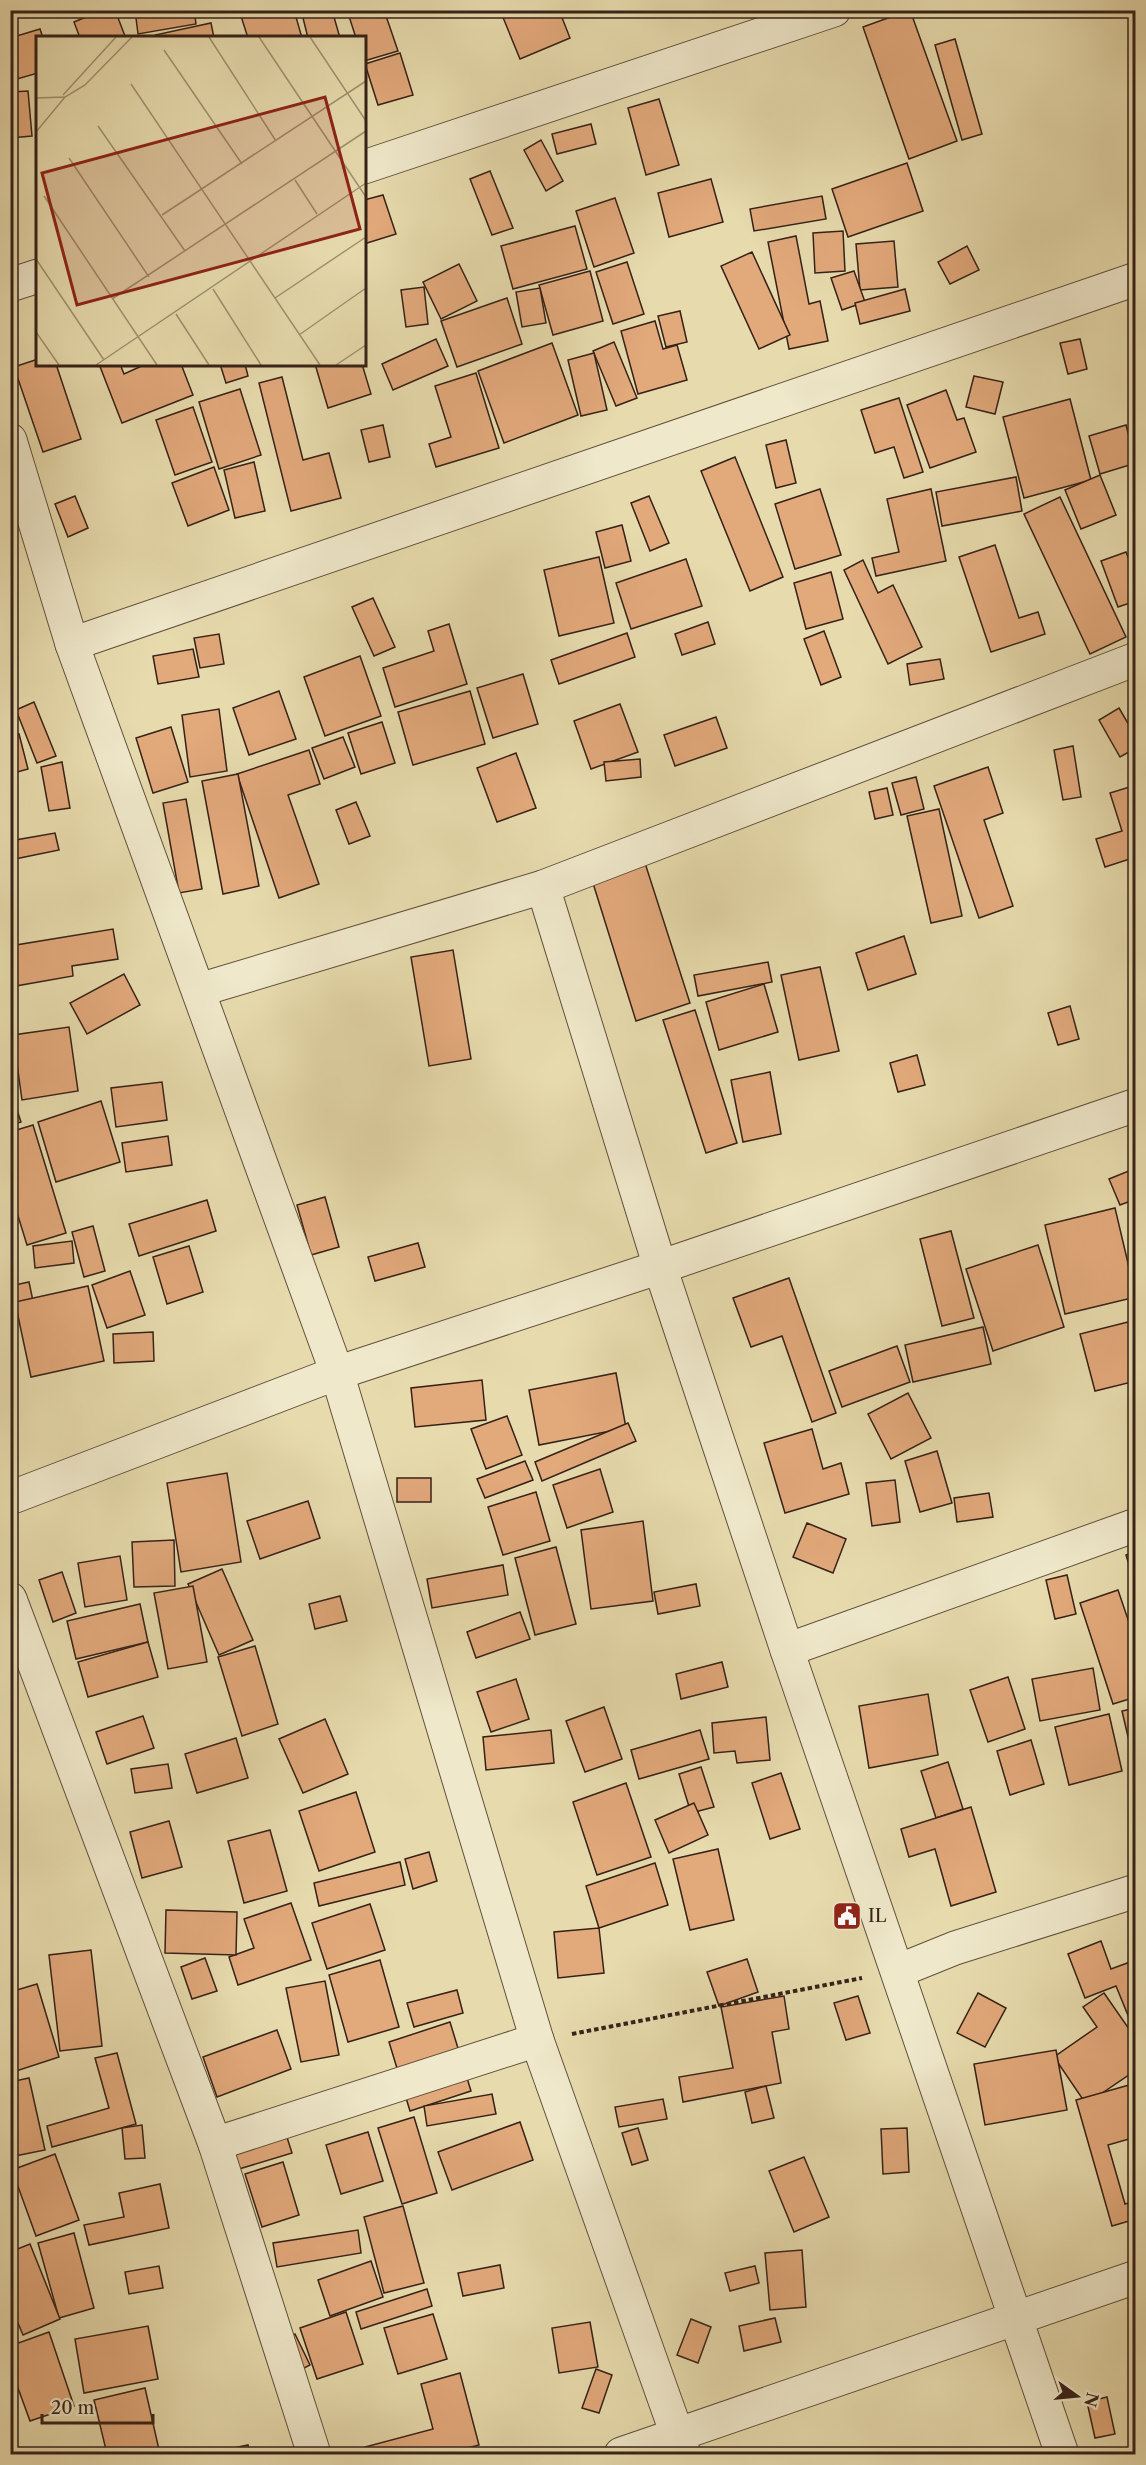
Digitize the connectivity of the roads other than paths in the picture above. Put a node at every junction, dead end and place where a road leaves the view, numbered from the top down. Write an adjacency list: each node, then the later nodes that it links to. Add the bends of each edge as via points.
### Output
1 (834, 10): 2 (street)
2 (366, 166)
3 (36, 277): 5 (street)
4 (1136, 279): 7 (street)
5 (10, 285)
6 (10, 440): 7 (street)
7 (72, 644): 10 (street)
8 (1136, 659): 9 (street)
9 (543, 887): 10 (street); 12 (street)
10 (199, 990): 13 (street)
11 (1136, 1105): 12 (street)
12 (660, 1267): 13 (street); 17 (street)
13 (337, 1373): 14 (street); 20 (street)
14 (10, 1498)
15 (1136, 1525): 17 (street)
16 (10, 1599): 21 (street)
17 (787, 1650): 19 (street)
18 (1136, 1891): 19 (street, via 955,1948)
19 (898, 1971): 23 (street)
20 (537, 2040): 21 (street); 24 (street)
21 (215, 2144): 25 (street)
22 (1136, 2277): 23 (street)
23 (1016, 2318): 24 (street); 27 (street)
24 (681, 2445): 26 (street)
25 (314, 2454)
26 (621, 2454)
27 (1062, 2454)

